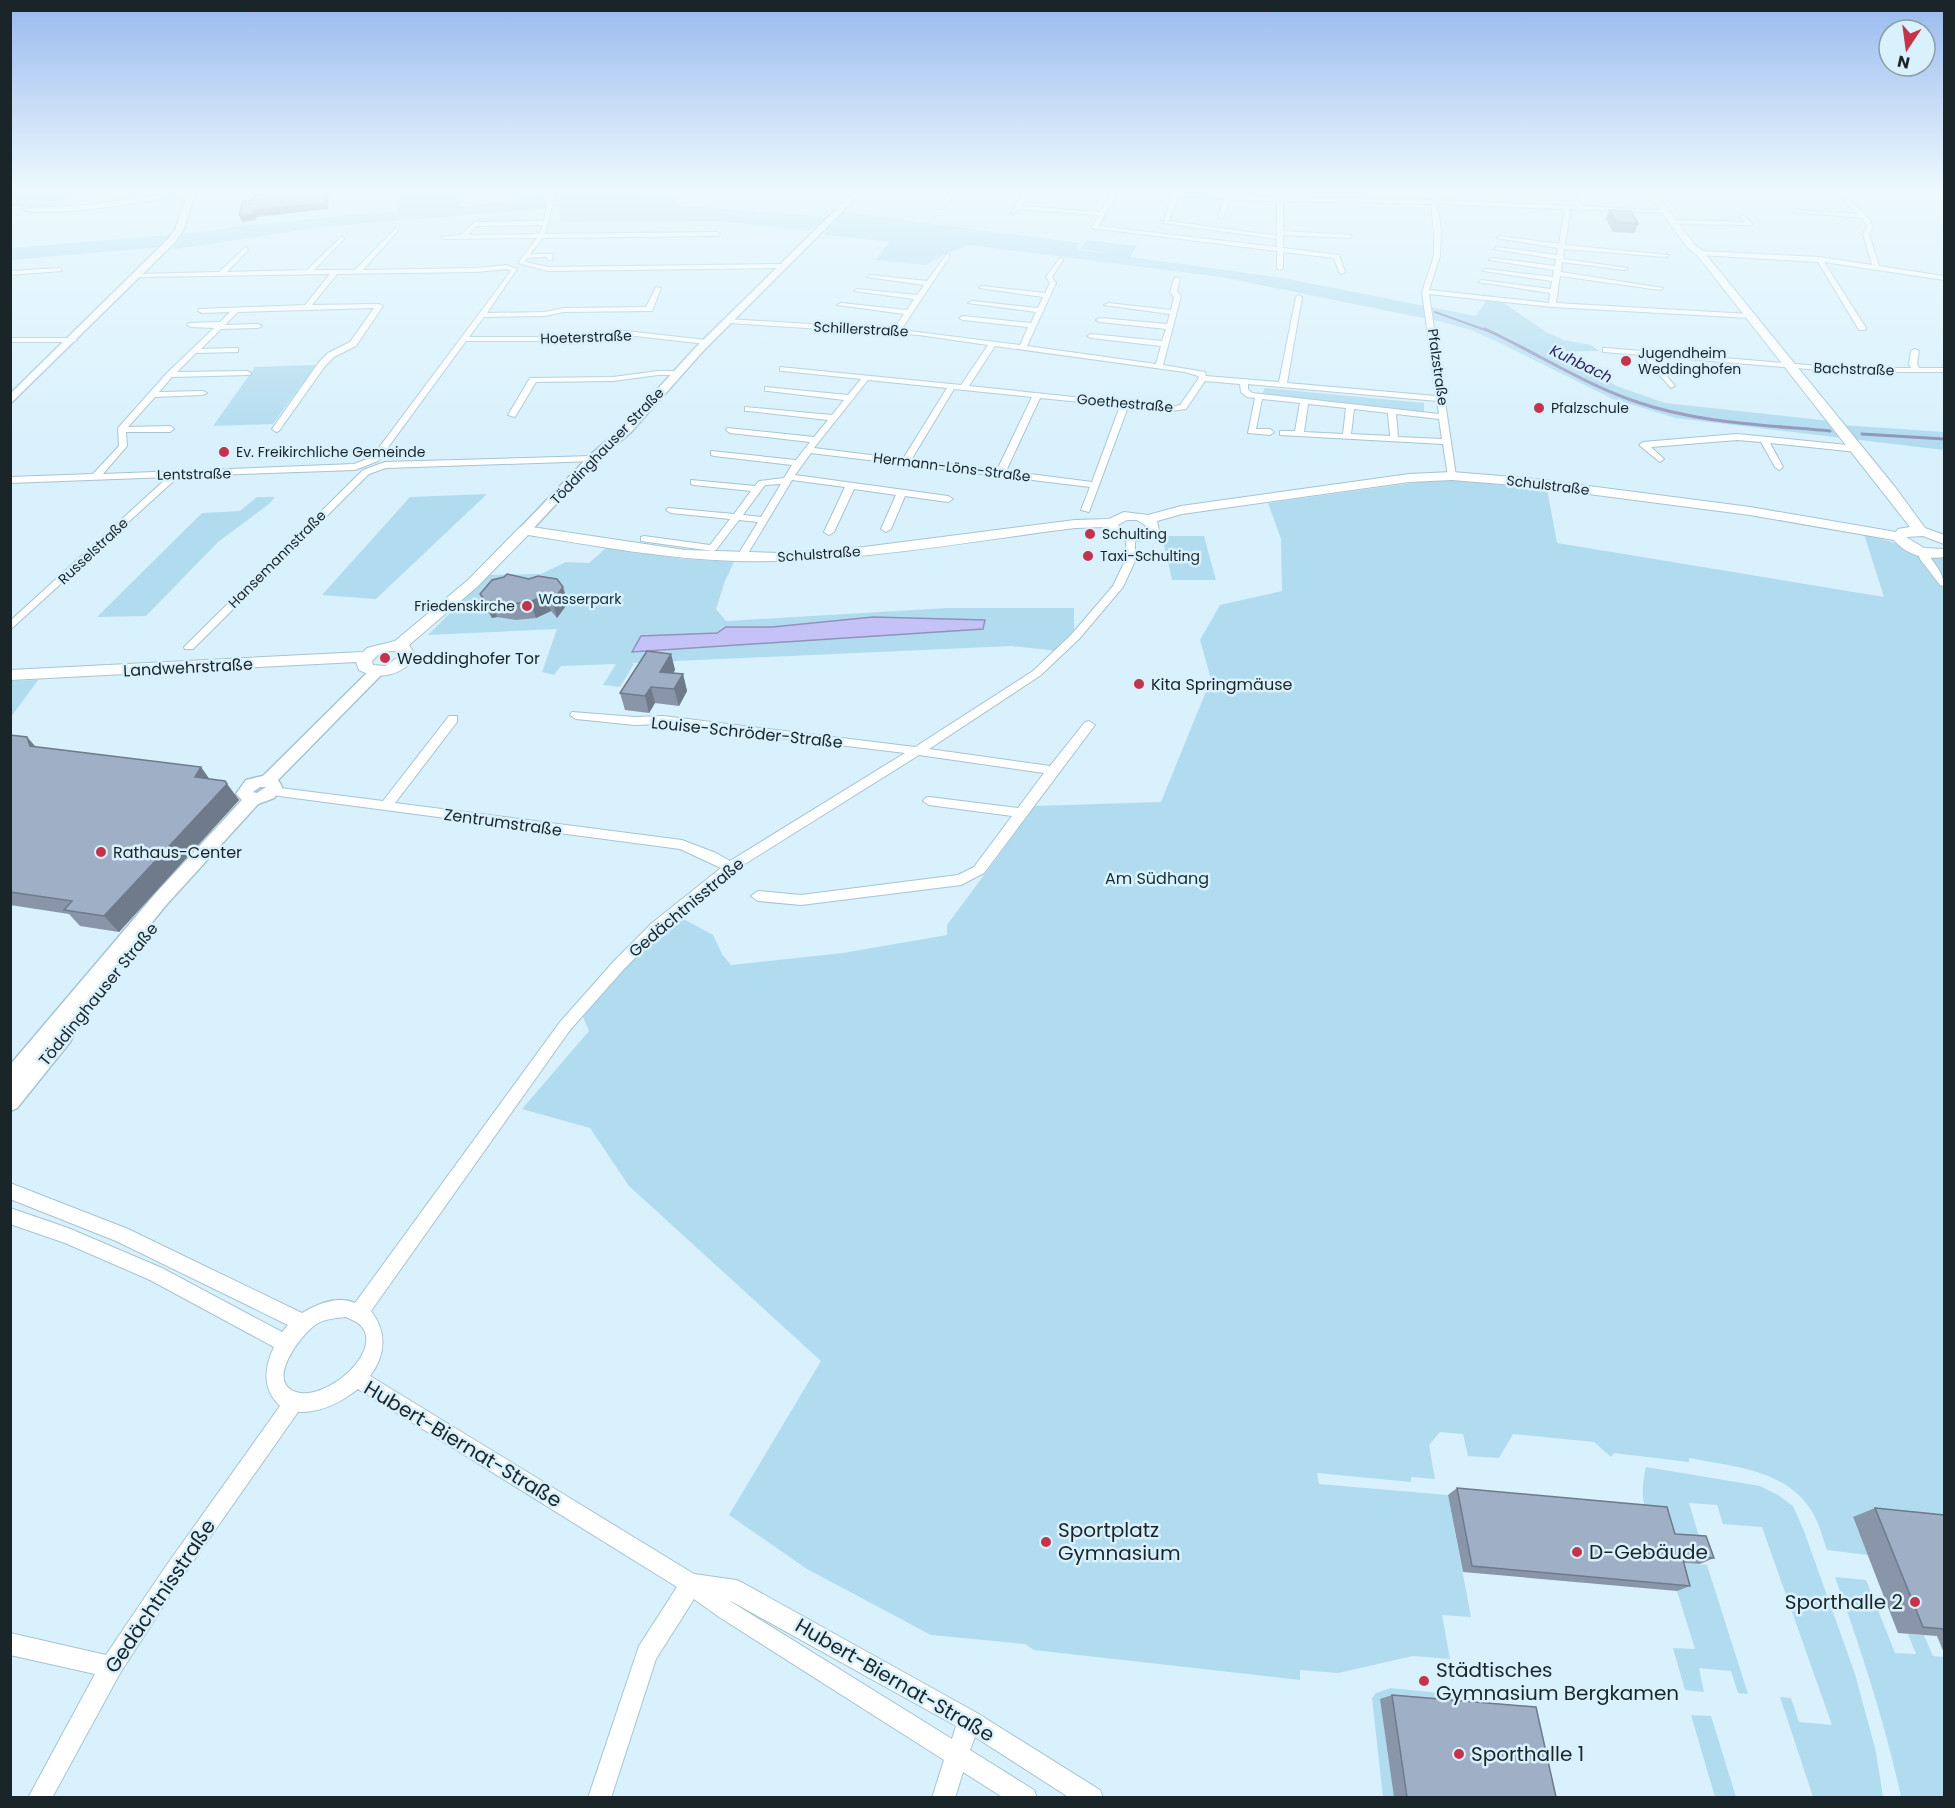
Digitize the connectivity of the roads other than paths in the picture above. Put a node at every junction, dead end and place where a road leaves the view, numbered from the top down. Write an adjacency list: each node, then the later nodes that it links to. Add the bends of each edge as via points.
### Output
1 (164, 274): 13 (street)
2 (333, 274): 32 (street)
3 (512, 274): 38 (street)
4 (773, 274): 42 (street, Töddinghauser Straße)
5 (934, 274): 18 (street)
6 (1051, 274): 25 (street, via 1053,283)
7 (1429, 274): 23 (street, Pfalzstraße)
8 (1558, 274): 24 (street)
9 (1561, 274): 21 (street)
10 (1717, 274): 39 (main road)
11 (1829, 274): 48 (street)
12 (1922, 274): 15 (street)
13 (137, 275): 53 (street)
14 (870, 277): 18 (street)
15 (1944, 278)
16 (1177, 279): 37 (street)
17 (1481, 282): 24 (street)
18 (928, 283): 26 (street)
19 (658, 288): 38 (street, via 650,309)
20 (982, 288): 25 (street)
21 (1660, 288)
22 (856, 291): 26 (street)
23 (1425, 292): 31 (street); 84 (street, Pfalzstraße)
24 (1555, 292): 31 (street)
25 (1047, 295): 34 (street)
26 (918, 297): 36 (street)
27 (1299, 297): 75 (street)
28 (972, 303): 34 (street)
29 (841, 305): 36 (street)
30 (1108, 305): 37 (street)
31 (1552, 305): 39 (street)
32 (307, 308): 33 (street); 95 (street, via 379,306 353,344 331,355 331,363)
33 (236, 310): 35 (street); 44 (street)
34 (1040, 310): 46 (street)
35 (202, 311)
36 (908, 312): 49 (street)
37 (1174, 312): 47 (street)
38 (482, 315): 51 (street)
39 (1750, 316): 63 (main road)
40 (963, 318): 46 (street)
41 (1100, 320): 47 (street)
42 (728, 321): 49 (street, Schillerstraße); 54 (street, Töddinghauser Straße)
43 (191, 325): 44 (street)
44 (219, 326): 45 (street); 60 (street)
45 (258, 326)
46 (1033, 326): 57 (street)
47 (1170, 327): 56 (street)
48 (1862, 328)
49 (896, 331): 55 (street, Schillerstraße)
50 (1091, 336): 56 (street)
51 (465, 339): 54 (street, Hoeterstraße, via 591,339 619,333); 115 (street, Lentstraße, via 375,459 356,467)
52 (10, 340): 53 (street)
53 (73, 340): 86 (street)
54 (706, 342): 69 (street, Töddinghauser Straße)
55 (993, 343): 57 (street, Schillerstraße); 77 (street)
56 (1165, 344): 64 (street)
57 (1022, 348): 64 (street, Schillerstraße)
58 (236, 350): 60 (street)
59 (1606, 350): 62 (street, Bachstraße)
60 (193, 351): 70 (street)
61 (1915, 351): 66 (street, Bachstraße, via 1913,364)
62 (1642, 352): 63 (street, Bachstraße); 76 (street)
63 (1791, 366): 66 (street, Bachstraße); 106 (main road)
64 (1159, 367): 72 (street, Schillerstraße, via 1199,372)
65 (783, 369): 71 (street, Goethestraße)
66 (1917, 370): 67 (street, Bachstraße)
67 (1944, 370)
68 (247, 373): 70 (street)
69 (676, 373): 91 (street, via 533,380); 109 (street, Töddinghauser Straße, via 605,451)
70 (170, 375): 80 (street)
71 (866, 378): 74 (street, Goethestraße); 83 (street)
72 (1203, 378): 73 (street); 87 (street, Goethestraße, via 1179,409)
73 (1244, 383): 75 (street); 82 (street, via 1245,393)
74 (952, 386): 77 (street, Goethestraße); 111 (street)
75 (1282, 386): 84 (street)
76 (1671, 386)
77 (964, 387): 81 (street, Goethestraße)
78 (768, 389): 83 (street)
79 (203, 393): 80 (street)
80 (153, 395): 96 (street)
81 (1037, 395): 87 (street, Goethestraße); 114 (street)
82 (1259, 396): 85 (street); 98 (street, via 1251,431)
83 (851, 398): 93 (street)
84 (1442, 399): 92 (street, Pfalzstraße)
85 (1305, 400): 88 (street); 100 (street)
86 (10, 401)
87 (1125, 404): 122 (street)
88 (1350, 406): 90 (street); 101 (street)
89 (748, 409): 93 (street)
90 (1392, 411): 92 (street); 102 (street)
91 (512, 415)
92 (1445, 417): 105 (street, Pfalzstraße)
93 (835, 418): 104 (street)
94 (170, 429): 96 (street)
95 (276, 429)
96 (121, 430): 116 (street, via 123,446)
97 (730, 430): 104 (street)
98 (1270, 432)
99 (1283, 433): 100 (street)
100 (1299, 434): 101 (street)
101 (1347, 437): 102 (street)
102 (1394, 439): 105 (street)
103 (1764, 439): 106 (street); 110 (street, via 1737,437 1643,445); 113 (street)
104 (817, 440): 107 (street)
105 (1448, 442): 117 (street, Pfalzstraße)
106 (1857, 449): 134 (main road)
107 (808, 450): 111 (street, Hermann-Löns-Straße); 112 (street)
108 (714, 453): 112 (street)
109 (592, 459): 133 (street, Töddinghauser Straße); 146 (street, Hansemannstraße, via 385,465 366,472)
110 (1660, 459)
111 (906, 461): 114 (street, Hermann-Löns-Straße)
112 (798, 463): 118 (street)
113 (1779, 467)
114 (1001, 472): 122 (street, Hermann-Löns-Straße)
115 (176, 474): 116 (street, Lentstraße); 144 (street, Russelstraße)
116 (96, 476): 119 (street, Lentstraße)
117 (1452, 476): 131 (main road, Schulstraße, via 1408,478 1196,509); 137 (main road, Schulstraße, via 1750,511)
118 (788, 479): 121 (street); 123 (street, via 767,481); 129 (street)
119 (10, 480)
120 (694, 482): 123 (street)
121 (851, 485): 124 (street); 135 (street)
122 (1096, 485): 127 (street)
123 (756, 489): 128 (street)
124 (902, 492): 125 (street); 132 (street)
125 (948, 499)
126 (671, 510): 128 (street)
127 (1086, 510)
128 (735, 518): 129 (street); 138 (street, via 713,548)
129 (763, 520): 142 (street)
130 (1112, 523): 131 (main road, Schulstraße, via 1130,516); 136 (main road, via 1113,531); 142 (main road, Schulstraße, via 1075,524 836,554)
131 (1149, 523): 136 (main road, Schulstraße, via 1149,534)
132 (886, 529)
133 (525, 530): 142 (main road, Schulstraße, via 661,552); 145 (main road, Töddinghauser Straße, via 473,583)
134 (1920, 531): 137 (main road, via 1907,531); 139 (main road)
135 (829, 532)
136 (1130, 537): 153 (street, Gedächtnisstraße, via 1130,561 1120,584 1075,637 1027,681)
137 (1899, 537): 140 (main road, via 1904,544)
138 (644, 539)
139 (1944, 540)
140 (1923, 552): 141 (main road); 143 (street)
141 (1944, 553)
142 (741, 558)
143 (1944, 583)
144 (10, 627)
145 (399, 646): 147 (main road, Landwehrstraße, via 383,647); 148 (main road, via 408,652 406,660 397,667)
146 (189, 647)
147 (366, 657): 148 (main road, via 365,667); 149 (main road, Landwehrstraße)
148 (377, 671): 155 (street, Töddinghauser Straße)
149 (10, 675)
150 (576, 716): 153 (street, Louise-Schröder-Straße, via 663,720)
151 (453, 719): 157 (street)
152 (1089, 725): 154 (street)
153 (918, 751): 154 (street); 159 (street, Gedächtnisstraße)
154 (1053, 770): 158 (street)
155 (269, 786): 157 (street, Zentrumstraße); 160 (street, Töddinghauser Straße, via 265,796 253,799)
156 (929, 801): 158 (street)
157 (386, 806): 159 (street, Zentrumstraße, via 682,845)
158 (1020, 813): 161 (street, via 979,870 961,880 801,900)
159 (730, 867): 166 (street, Gedächtnisstraße, via 639,944 565,1026)
160 (179, 882): 162 (street, Töddinghauser Straße); 163 (street, Töddinghauser Straße, via 159,920)
161 (758, 896)
162 (10, 1080)
163 (10, 1102)
164 (10, 1191): 167 (street, via 128,1236)
165 (10, 1216): 168 (street, via 156,1274)
166 (360, 1311): 167 (street, via 332,1309); 169 (street, Hubert-Biernat-Straße, via 372,1322 375,1339 371,1359)
167 (303, 1323): 168 (street)
168 (284, 1343): 170 (street, via 276,1361 275,1379 281,1393)
169 (357, 1379): 170 (street, Hubert-Biernat-Straße, via 326,1400); 171 (street, Hubert-Biernat-Straße)
170 (294, 1402): 173 (street, Gedächtnisstraße)
171 (691, 1584): 174 (street, Hubert-Biernat-Straße, via 736,1590); 175 (street, Hubert-Biernat-Straße); 177 (street, via 648,1653)
172 (10, 1644): 173 (street)
173 (111, 1667): 176 (street, Gedächtnisstraße)
174 (969, 1721): 175 (street); 180 (street, Hubert-Biernat-Straße)
175 (957, 1755): 178 (street); 179 (street, Hubert-Biernat-Straße)
176 (39, 1797)
177 (599, 1797)
178 (943, 1797)
179 (1026, 1797)
180 (1092, 1797)

